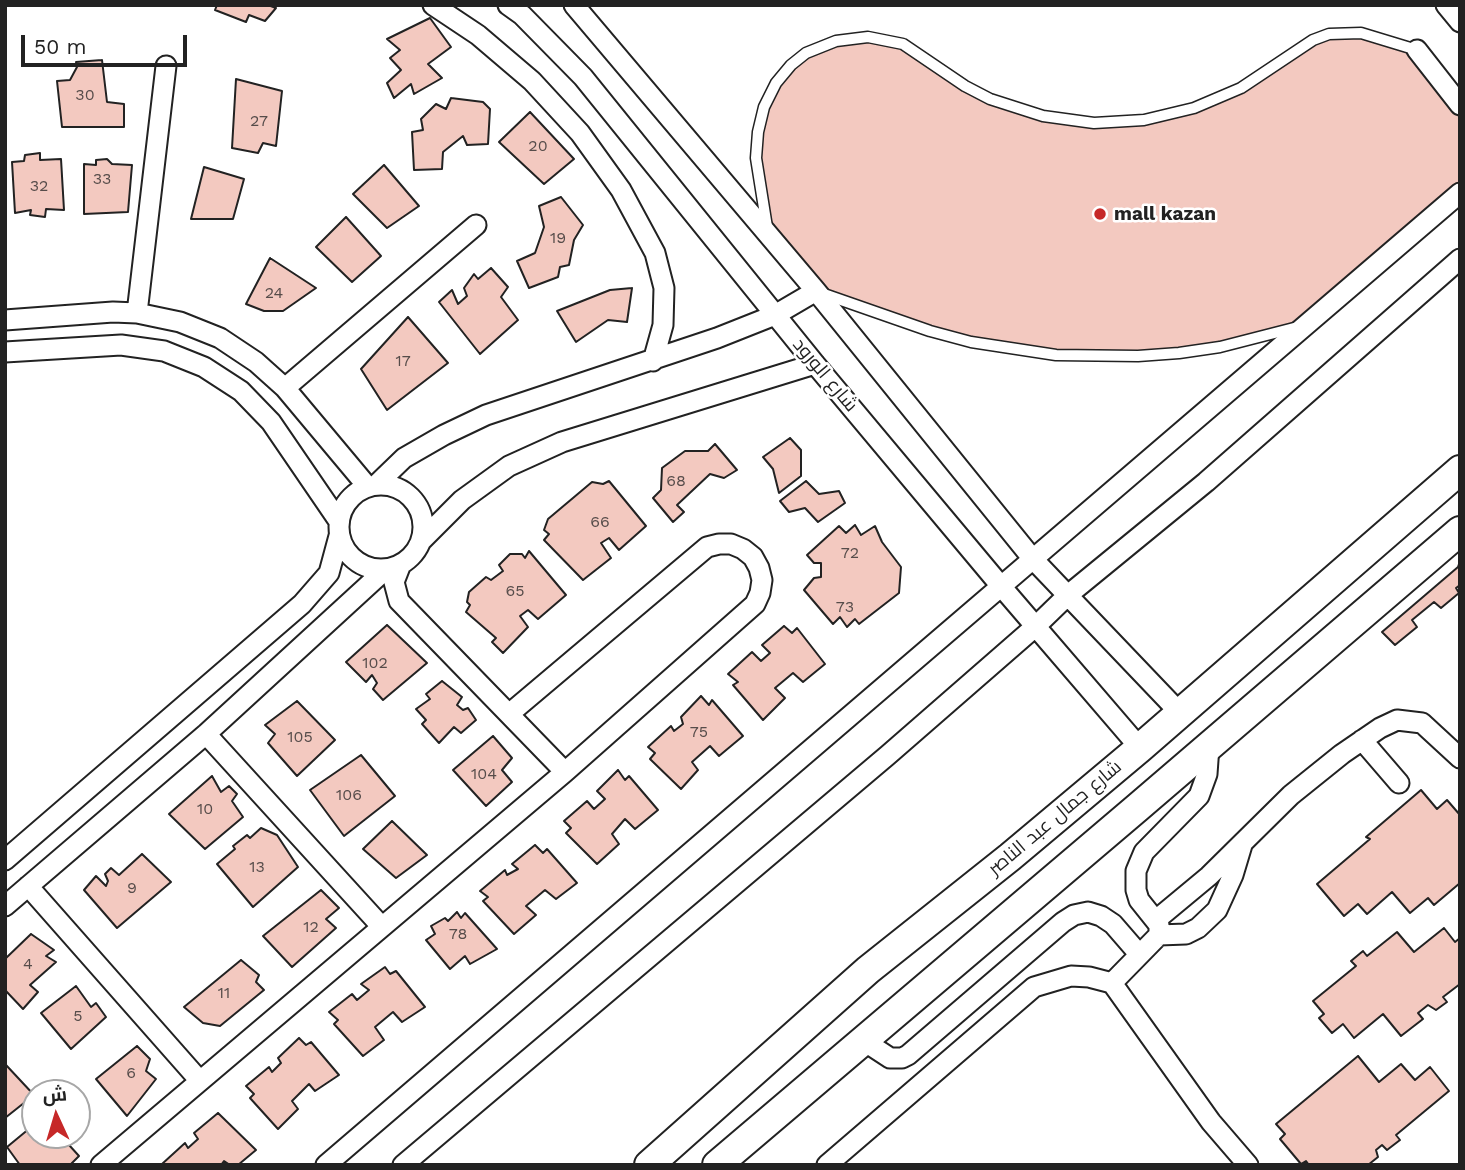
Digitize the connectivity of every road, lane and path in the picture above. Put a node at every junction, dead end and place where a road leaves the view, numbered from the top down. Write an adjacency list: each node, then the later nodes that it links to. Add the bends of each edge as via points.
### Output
1 (433, 5): 21 (street, via 478,34 532,81 580,133 621,190 655,253 664,288 663,326)
2 (508, 5): 15 (street, شارع الورود, via 583,77)
3 (574, 5): 11 (street)
4 (1447, 5): 5 (street)
5 (1460, 22)
6 (1417, 50): 8 (street); 11 (lane, via 1361,33 1329,34 1241,88 1194,108 1144,120 1094,123 1043,117 990,99 903,44 868,37 836,41 806,53 791,65 764,107 756,158)
7 (166, 66): 14 (street)
8 (1460, 105)
9 (1460, 192): 18 (street)
10 (476, 225): 23 (street)
11 (769, 235): 13 (street)
12 (1460, 259): 32 (street, via 1206,482)
13 (817, 291): 15 (street); 18 (lane, via 971,342 1055,355 1179,353); 29 (street)
14 (137, 313): 16 (street); 23 (street, via 180,322 220,338)
15 (775, 315): 21 (street); 22 (street, شارع الورود)
16 (37, 317): 17 (street); 19 (street)
17 (5, 320)
18 (1305, 325): 29 (street)
19 (39, 350): 20 (street); 26 (street, via 121,345 164,351 204,367 241,391 271,422)
20 (5, 352)
21 (653, 361): 25 (street, via 486,415 404,458)
22 (816, 364): 28 (street, via 562,442 499,473 462,500); 31 (street, شارع الورود)
23 (285, 388): 25 (street)
24 (1460, 470): 34 (main road, شارع جمال عبد الناصر)
25 (371, 486): 26 (street, via 343,506); 28 (street, via 398,488 411,497 422,518)
26 (339, 528): 30 (street, via 345,550 356,561 370,568); 44 (street, via 328,573 302,604)
27 (1460, 531): 38 (main road)
28 (421, 541): 30 (street, via 413,554)
29 (1032, 558): 31 (street); 32 (street)
30 (393, 567): 35 (street, via 399,601); 36 (street)
31 (1000, 585): 33 (street, شارع الورود); 54 (street)
32 (1068, 596): 33 (street); 34 (street)
33 (1036, 626): 39 (street, شارع الورود); 55 (street)
34 (1180, 713): 39 (main road, شارع جمال عبد الناصر)
35 (509, 714): 41 (street); 41 (street, via 707,547 731,544 752,557 762,580 755,604)
36 (206, 734): 45 (street); 47 (street)
37 (1362, 740): 40 (street, via 1397,720 1422,723); 42 (street); 43 (street, via 1291,795)
38 (1209, 746): 48 (street, via 1207,774 1199,796 1144,852 1136,871 1139,900); 51 (main road)
39 (1140, 748): 56 (main road, شارع جمال عبد الناصر, via 868,970)
40 (1460, 758)
41 (565, 772): 47 (street)
42 (1399, 783)
43 (1242, 844): 48 (street); 48 (street, via 1217,910 1186,934)
44 (5, 860)
45 (28, 886): 46 (street); 52 (street)
46 (5, 906)
47 (382, 927): 52 (street)
48 (1158, 927): 49 (street)
49 (1139, 954): 50 (street); 51 (street, via 1101,916 1088,912 1074,915 908,1055 890,1058)
50 (1112, 983): 58 (street, via 1071,976 1034,987); 59 (street, via 1211,1122)
51 (864, 1041): 57 (main road)
52 (200, 1082): 53 (street)
53 (101, 1165)
54 (326, 1165)
55 (403, 1165)
56 (649, 1165)
57 (717, 1165)
58 (827, 1165)
59 (1248, 1165)

